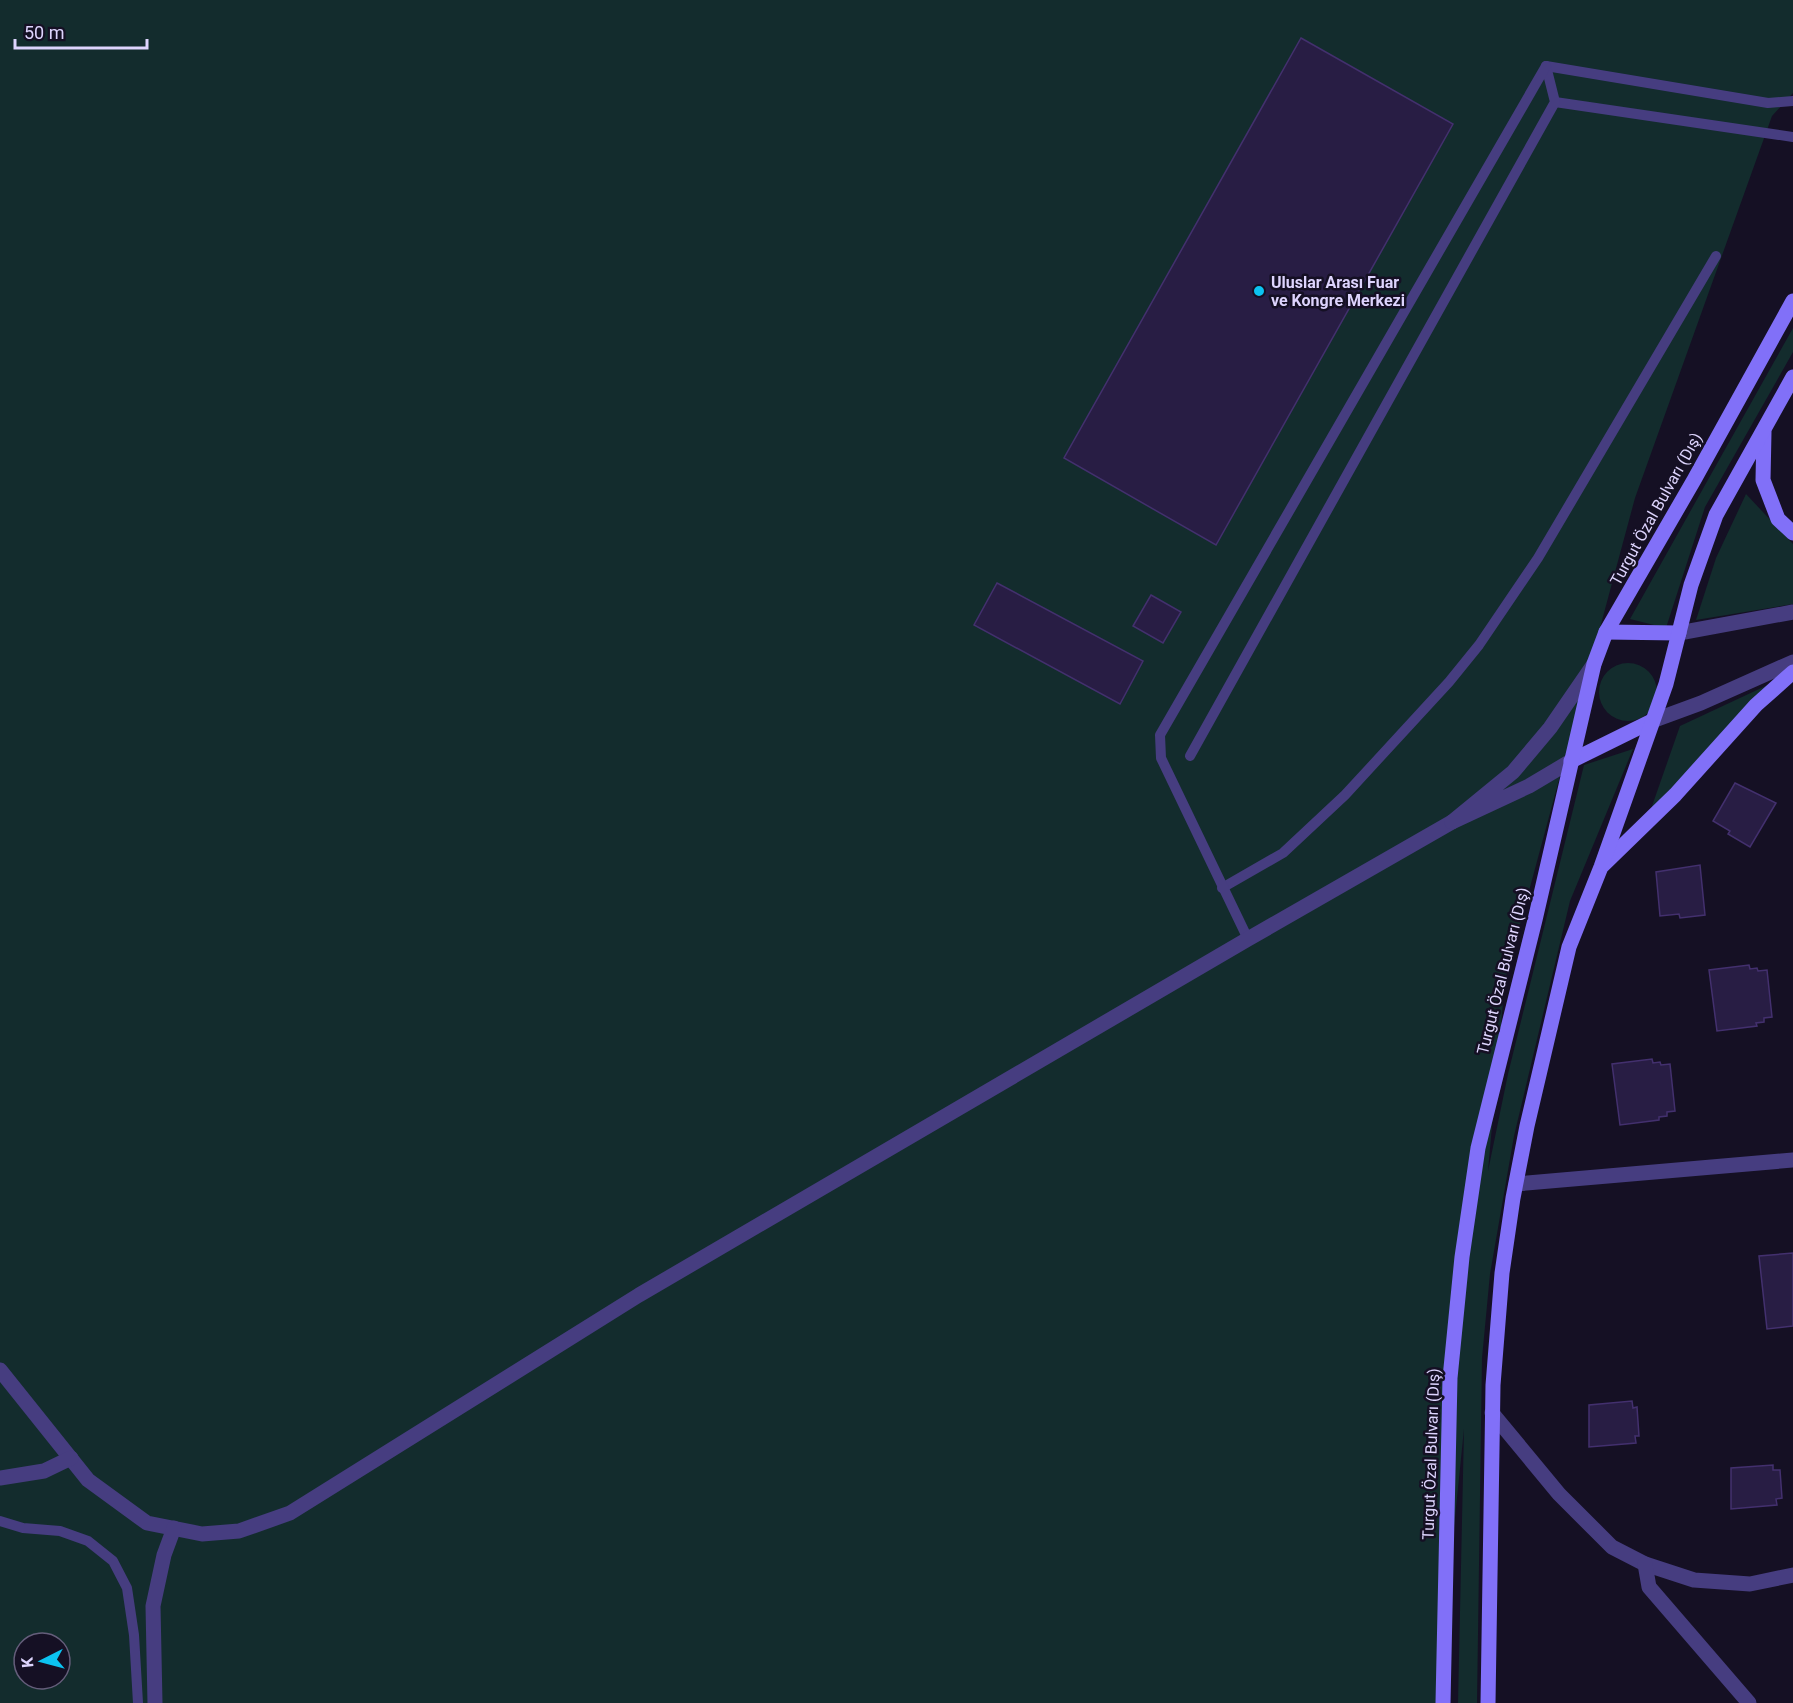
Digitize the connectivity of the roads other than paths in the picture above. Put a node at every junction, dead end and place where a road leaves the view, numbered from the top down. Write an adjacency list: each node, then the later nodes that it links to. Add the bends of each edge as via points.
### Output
1 (1546, 66): 2 (lane, via 1768,104); 3 (lane); 21 (lane, via 1160,735 1161,758)
2 (1793, 101)
3 (1555, 102): 4 (lane); 17 (lane)
4 (1793, 136)
5 (1716, 256): 21 (lane, via 1538,558 1479,645 1345,795 1283,853)
6 (1793, 301): 11 (main road, Turgut Özal Bulvarı (Dış))
7 (1793, 377): 8 (main road)
8 (1764, 430): 9 (main road, via 1763,480 1778,519); 12 (main road, via 1716,515)
9 (1793, 533)
10 (1793, 612): 12 (street)
11 (1606, 632): 12 (main road); 14 (main road, Turgut Özal Bulvarı (Dış))
12 (1679, 633): 16 (main road)
13 (1793, 662): 16 (street)
14 (1594, 664): 18 (main road, Turgut Özal Bulvarı (Dış)); 19 (street, via 1550,728 1513,772)
15 (1793, 672): 20 (main road, via 1756,705 1675,795)
16 (1652, 721): 18 (main road); 20 (main road)
17 (1190, 756)
18 (1572, 761): 19 (street); 35 (main road, Turgut Özal Bulvarı (Dış), via 1478,1149 1462,1257 1450,1378)
19 (1452, 822): 22 (street)
20 (1601, 867): 24 (main road, via 1569,947)
21 (1222, 888): 22 (lane)
22 (1248, 939): 30 (street, via 639,1295 290,1514 239,1531 202,1534)
23 (1793, 1160): 24 (street)
24 (1516, 1184): 26 (main road, via 1502,1273)
25 (0, 1370): 27 (street)
26 (1492, 1413): 31 (street, via 1559,1494 1612,1547); 36 (main road)
27 (71, 1458): 28 (street, via 44,1471); 30 (street, via 88,1479 147,1523)
28 (0, 1478)
29 (0, 1521): 33 (lane, via 23,1528 60,1531 88,1541 113,1561 127,1588)
30 (174, 1528): 34 (street, via 153,1606)
31 (1645, 1564): 32 (street, via 1694,1580 1750,1584); 37 (street, via 1648,1587)
32 (1793, 1575)
33 (138, 1703)
34 (155, 1703)
35 (1443, 1703)
36 (1488, 1703)
37 (1749, 1703)

